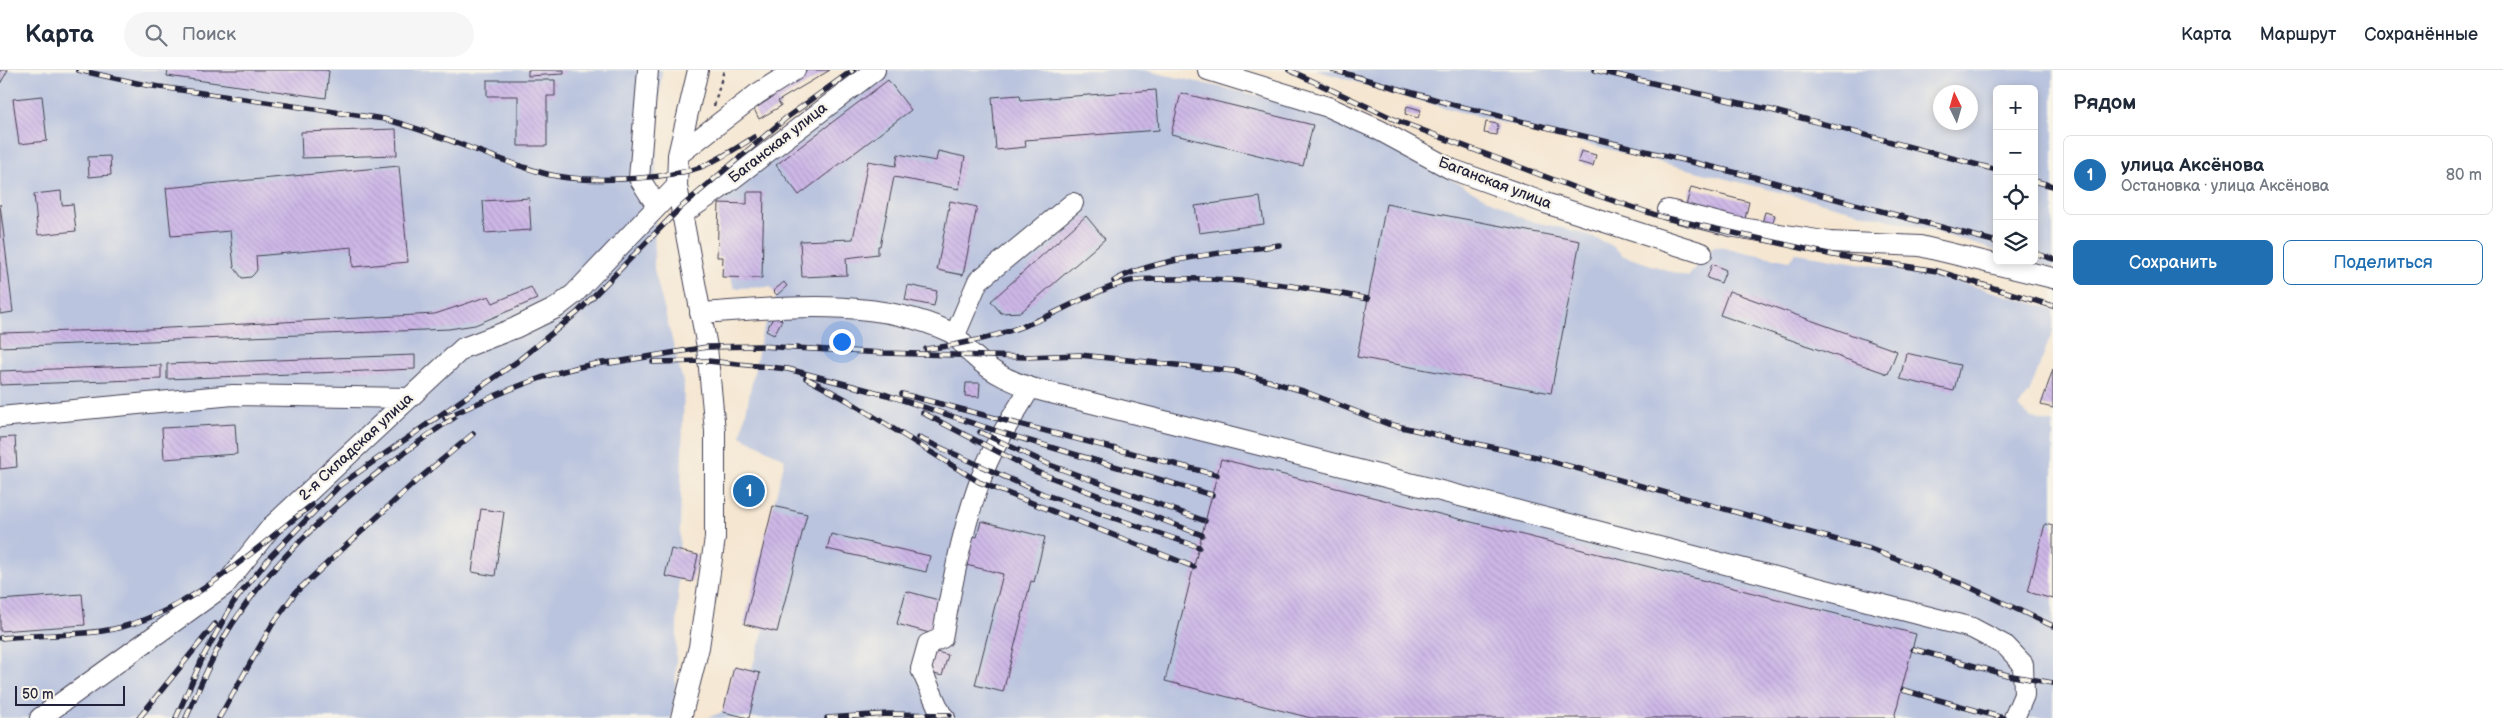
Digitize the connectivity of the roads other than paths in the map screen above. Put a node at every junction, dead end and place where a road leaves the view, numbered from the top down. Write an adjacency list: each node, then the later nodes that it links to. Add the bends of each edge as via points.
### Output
1 (648, 70): 9 (street, via 639,178)
2 (698, 70): 6 (street)
3 (795, 70): 6 (street, via 757,94)
4 (874, 70): 11 (street, Баганская улица)
5 (1208, 70): 12 (street, Баганская улица, via 1328,107 1451,169)
6 (678, 155): 7 (street)
7 (677, 186): 9 (street, 2-я Складская улица); 11 (street)
8 (1073, 203): 15 (street, via 978,281)
9 (657, 206): 17 (street, 2-я Складская улица, via 574,294 556,308 463,348)
10 (1668, 210): 13 (street, via 1735,227 1830,242 1920,246)
11 (681, 215): 14 (street)
12 (1702, 253)
13 (2053, 278)
14 (700, 313): 15 (street, via 772,308 878,311 924,320); 20 (street, via 707,347 715,431 715,538 699,647)
15 (955, 334): 16 (street, via 973,356 997,373)
16 (1030, 388): 21 (street, via 985,468 960,550 942,638 928,644 921,669); 22 (street, via 1972,628 2006,646 2023,664 2024,695)
17 (409, 398): 18 (street, via 233,395); 19 (street, 2-я Складская улица, via 272,526 225,585)
18 (0, 417)
19 (47, 715)
20 (680, 718)
21 (945, 718)
22 (2014, 718)

